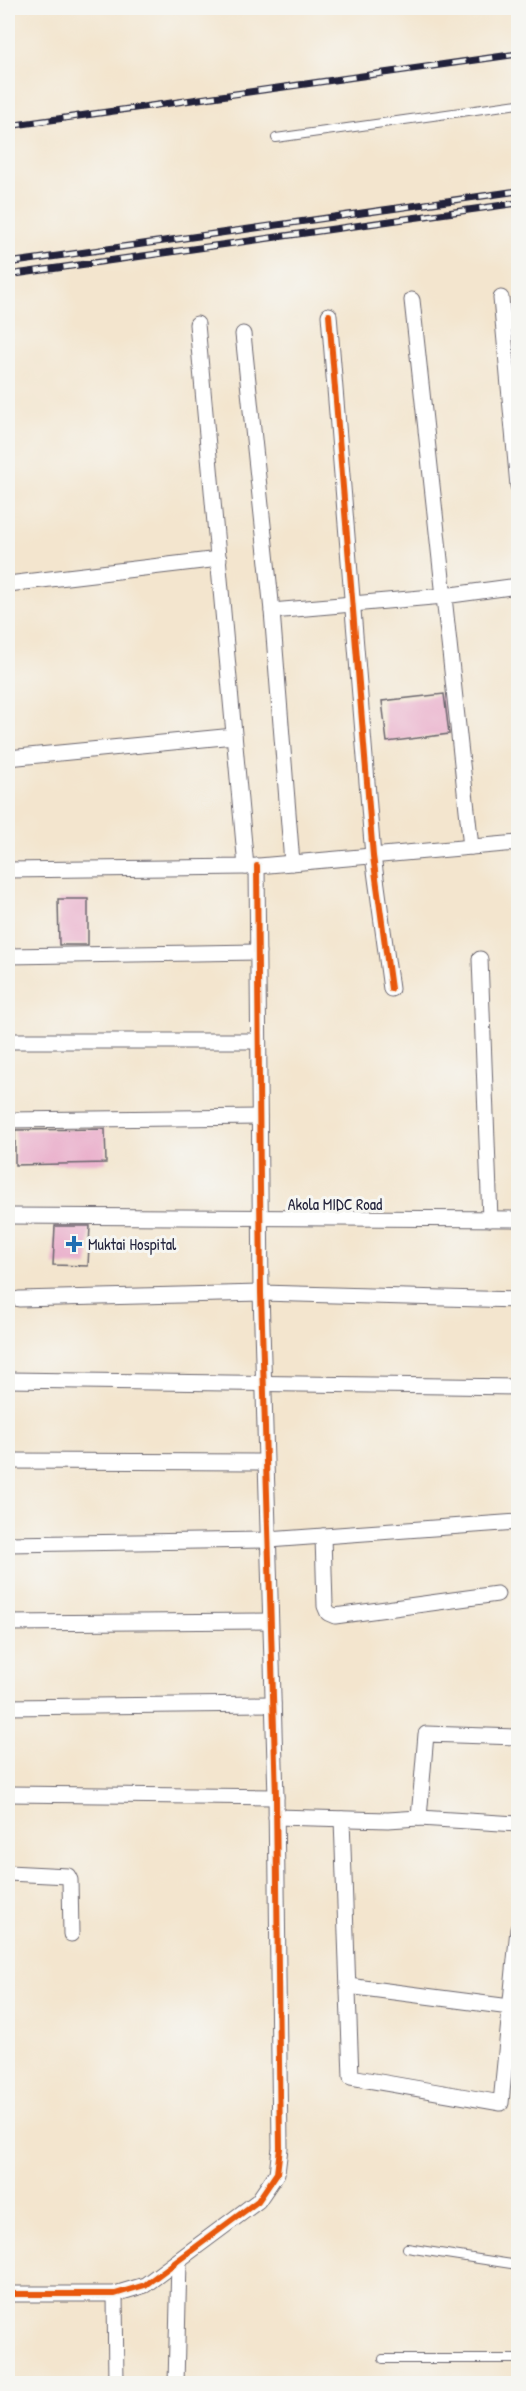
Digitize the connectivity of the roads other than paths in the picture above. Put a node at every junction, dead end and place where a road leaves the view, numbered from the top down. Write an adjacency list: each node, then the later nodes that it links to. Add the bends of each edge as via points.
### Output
1 (519, 104): 2 (lane)
2 (276, 138)
3 (501, 298): 8 (street)
4 (412, 300): 12 (street)
5 (329, 315): 13 (street)
6 (198, 324): 9 (street)
7 (243, 334): 14 (street)
8 (519, 486)
9 (219, 559): 10 (street); 15 (street)
10 (8, 584)
11 (519, 586): 12 (street)
12 (444, 596): 13 (street); 18 (street)
13 (352, 604): 14 (street); 19 (street)
14 (272, 611): 20 (street)
15 (234, 736): 16 (street); 21 (street)
16 (8, 758)
17 (519, 843): 18 (street)
18 (471, 848): 19 (street)
19 (373, 856): 20 (street); 26 (street)
20 (292, 863): 21 (street)
21 (251, 866): 22 (street); 23 (street)
22 (8, 870)
23 (258, 952): 24 (street); 28 (street)
24 (8, 956)
25 (480, 959): 33 (street)
26 (391, 989)
27 (8, 1041): 28 (street)
28 (258, 1041): 29 (street)
29 (259, 1117): 30 (street); 32 (street)
30 (8, 1120)
31 (8, 1215): 32 (street, Akola MIDC Road)
32 (260, 1217): 33 (street, Akola MIDC Road); 35 (street)
33 (490, 1219): 34 (street, Akola MIDC Road)
34 (519, 1219)
35 (261, 1293): 36 (street); 37 (street); 39 (street)
36 (19, 1299)
37 (519, 1300)
38 (8, 1380): 39 (street)
39 (263, 1384): 40 (street); 42 (street)
40 (519, 1387)
41 (8, 1461): 42 (street)
42 (265, 1462): 45 (street)
43 (519, 1522): 44 (street)
44 (323, 1536): 45 (street); 47 (street, via 325,1606 335,1616)
45 (268, 1540): 46 (street); 48 (street)
46 (8, 1544)
47 (497, 1594)
48 (270, 1621): 49 (street); 50 (street)
49 (8, 1623)
50 (273, 1704): 51 (street); 54 (street)
51 (8, 1707)
52 (519, 1737): 56 (street, via 426,1734)
53 (8, 1794): 54 (street)
54 (276, 1797): 55 (street)
55 (276, 1817): 57 (street); 65 (street, via 280,2148 277,2173 258,2202)
56 (419, 1818): 57 (street); 58 (street)
57 (342, 1819): 62 (street)
58 (519, 1824)
59 (8, 1873): 61 (street, via 68,1876)
60 (519, 1929): 63 (street)
61 (71, 1934)
62 (348, 1986): 63 (street); 63 (street, via 351,2078 501,2103)
63 (510, 2007)
64 (406, 2248): 66 (lane)
65 (179, 2261): 68 (street, via 145,2285); 72 (street)
66 (519, 2265)
67 (8, 2294): 68 (street)
68 (115, 2294): 71 (street)
69 (383, 2359): 70 (lane)
70 (519, 2359)
71 (116, 2384)
72 (176, 2384)

